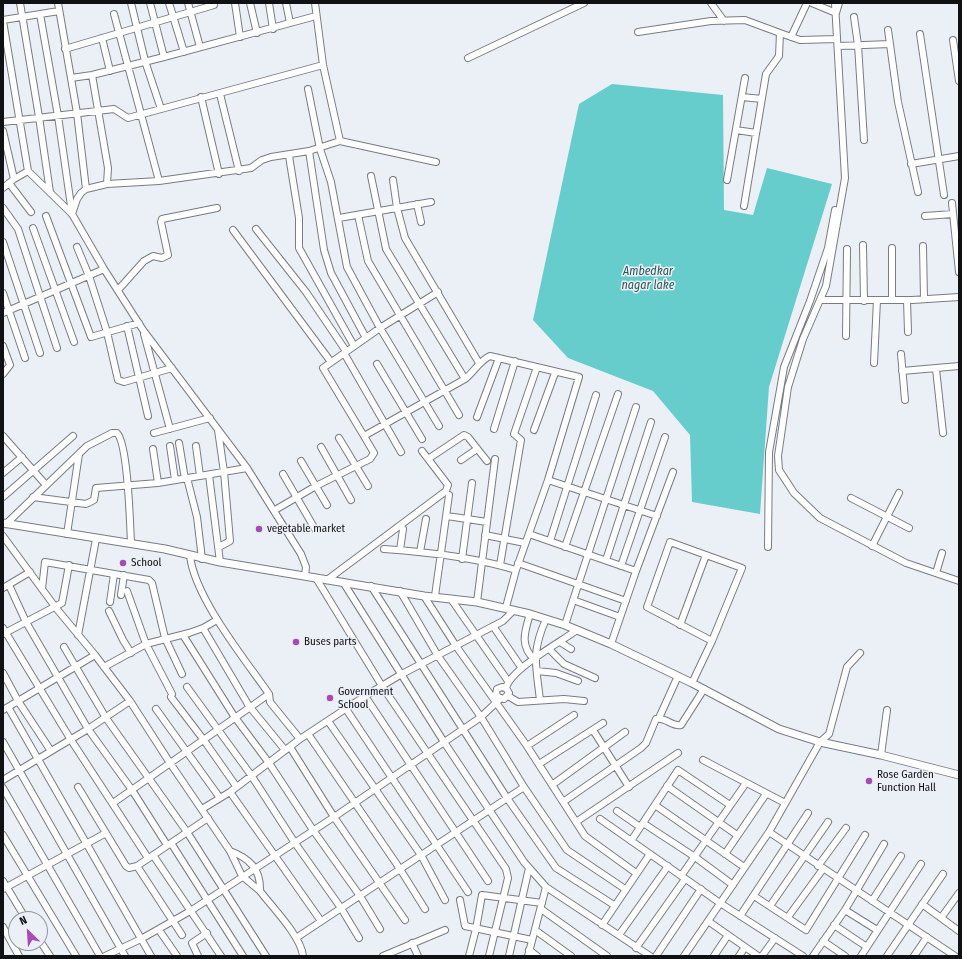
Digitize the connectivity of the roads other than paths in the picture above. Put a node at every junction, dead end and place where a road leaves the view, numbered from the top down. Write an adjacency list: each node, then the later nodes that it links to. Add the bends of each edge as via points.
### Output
1 (20, 3): 25 (street)
2 (58, 3): 19 (street)
3 (150, 3): 30 (street)
4 (169, 3): 27 (street)
5 (188, 3): 20 (street)
6 (214, 3): 20 (street, via 214,6)
7 (235, 3): 40 (street)
8 (250, 3): 37 (street)
9 (269, 3): 33 (street)
10 (286, 3): 31 (street)
11 (315, 3): 24 (street)
12 (584, 3): 52 (street)
13 (711, 3): 29 (street)
14 (807, 3): 41 (street)
15 (812, 3): 21 (street)
16 (835, 3): 21 (street)
17 (839, 3): 21 (street)
18 (131, 4): 32 (street)
19 (59, 11): 22 (street); 49 (street)
20 (191, 13): 27 (street); 48 (street)
21 (836, 13): 43 (street)
22 (40, 14): 25 (street); 70 (street)
23 (114, 14): 36 (street)
24 (316, 16): 31 (street); 55 (street)
25 (23, 17): 28 (street); 71 (street)
26 (854, 17): 46 (street)
27 (173, 18): 30 (street); 50 (street)
28 (3, 21): 72 (street)
29 (724, 21): 35 (street); 38 (street, via 745,20)
30 (156, 23): 32 (street); 51 (street)
31 (290, 23): 33 (street)
32 (137, 28): 36 (street); 53 (street)
33 (273, 29): 37 (street)
34 (888, 30): 45 (street)
35 (638, 32)
36 (119, 33): 42 (street); 54 (street)
37 (256, 33): 40 (street)
38 (780, 33): 41 (street); 65 (street, via 779,56 766,74)
39 (920, 34): 84 (street)
40 (240, 37): 48 (street)
41 (791, 37): 43 (street, via 800,40)
42 (102, 38): 49 (street); 56 (street)
43 (837, 39): 47 (street)
44 (952, 40): 60 (street)
45 (890, 44): 46 (street); 86 (street, via 898,102)
46 (858, 45): 47 (street); 77 (street)
47 (838, 46): 81 (street)
48 (200, 47): 50 (street)
49 (65, 49): 58 (street)
50 (184, 52): 51 (street)
51 (164, 57): 53 (street)
52 (468, 58)
53 (146, 61): 54 (street); 66 (street)
54 (128, 66): 56 (street); 69 (street)
55 (323, 66): 62 (street); 78 (street)
56 (110, 70): 57 (street)
57 (92, 75): 58 (street); 67 (street)
58 (71, 78): 68 (street)
59 (745, 78): 64 (street)
60 (959, 81)
61 (308, 90): 79 (street)
62 (220, 94): 63 (street); 87 (street)
63 (201, 97): 66 (street); 89 (street)
64 (742, 97): 65 (street); 74 (street)
65 (762, 99): 76 (street)
66 (161, 109): 69 (street)
67 (97, 111): 68 (street); 69 (street, via 114,109 128,118); 95 (street, via 108,168)
68 (77, 113): 70 (street); 97 (street)
69 (141, 113): 94 (street)
70 (58, 116): 71 (street); 110 (street)
71 (40, 117): 72 (street); 98 (street)
72 (19, 120): 73 (street); 88 (street)
73 (3, 122)
74 (736, 130): 76 (street); 92 (street)
75 (3, 131): 93 (street)
76 (756, 133): 104 (street)
77 (864, 140)
78 (340, 141): 79 (street); 85 (street)
79 (320, 149): 80 (street); 115 (street)
80 (309, 152): 82 (street); 155 (street, via 324,250 331,273)
81 (844, 155): 138 (street, via 845,178 826,286); 279 (street, via 828,248 784,368 769,452)
82 (289, 156): 87 (street, via 271,157 251,168); 158 (street, via 299,218 299,248)
83 (959, 156): 84 (street)
84 (940, 159): 86 (street); 100 (street)
85 (436, 162)
86 (911, 164): 99 (street)
87 (239, 171): 89 (street)
88 (28, 172): 93 (street); 98 (street)
89 (219, 174): 94 (street)
90 (371, 176): 108 (street)
91 (393, 180): 107 (street)
92 (727, 180)
93 (12, 181): 96 (street); 109 (street)
94 (159, 181): 95 (street)
95 (107, 184): 97 (street)
96 (3, 188)
97 (86, 189): 110 (street, via 77,199)
98 (50, 192): 110 (street)
99 (918, 192)
100 (944, 195)
101 (431, 202): 103 (street)
102 (952, 203): 111 (street)
103 (417, 204): 107 (street); 116 (street)
104 (744, 206)
105 (3, 208): 135 (street, via 18,229)
106 (217, 208): 132 (street, via 162,219 168,255 162,258 153,256 144,261)
107 (398, 208): 108 (street); 133 (street, via 405,238)
108 (378, 211): 112 (street); 145 (street, via 386,248)
109 (31, 212)
110 (72, 214): 127 (street)
111 (953, 214): 114 (street); 126 (street)
112 (358, 215): 115 (street); 147 (street, via 368,261)
113 (46, 216): 130 (street)
114 (924, 216)
115 (339, 218): 150 (street, via 347,267)
116 (421, 222)
117 (33, 228): 131 (street)
118 (256, 229): 160 (street, via 306,292)
119 (233, 230): 165 (street)
120 (3, 242): 144 (street)
121 (863, 245): 143 (street)
122 (923, 246): 137 (street)
123 (77, 247): 129 (street)
124 (892, 248): 140 (street)
125 (847, 249): 142 (street)
126 (958, 259): 128 (street)
127 (104, 269): 129 (street); 132 (street)
128 (959, 272)
129 (89, 276): 130 (street); 152 (street)
130 (72, 284): 131 (street); 152 (street, via 91,337)
131 (57, 290): 135 (street); 156 (street)
132 (118, 290): 148 (street)
133 (438, 292): 145 (street); 167 (street)
134 (3, 293): 146 (street)
135 (40, 297): 144 (street); 159 (street)
136 (959, 297): 137 (street)
137 (924, 299): 141 (street)
138 (820, 300): 142 (street); 276 (street, via 803,339 788,387 778,456 779,470 794,494 820,518)
139 (877, 300): 140 (street); 143 (street); 168 (street)
140 (892, 300): 141 (street)
141 (907, 300): 153 (street)
142 (847, 301): 143 (street); 154 (street)
143 (864, 301)
144 (23, 304): 146 (street); 161 (street)
145 (419, 305): 147 (street); 179 (street)
146 (6, 312): 163 (street)
147 (400, 317): 150 (street); 180 (street)
148 (139, 323): 149 (street); 151 (street)
149 (127, 326): 152 (street); 178 (street)
150 (380, 328): 155 (street); 184 (street)
151 (143, 330): 171 (street); 175 (street)
152 (107, 332): 178 (street, via 118,380 122,382)
153 (908, 332)
154 (846, 336)
155 (366, 338): 158 (street)
156 (74, 342)
157 (3, 346): 177 (street, via 10,365)
158 (354, 346): 160 (street)
159 (57, 348)
160 (345, 352): 165 (street); 192 (street)
161 (40, 353)
162 (901, 354): 174 (street)
163 (25, 358)
164 (499, 358): 166 (street); 167 (street, via 490,356); 189 (street)
165 (331, 362): 202 (street, via 322,368)
166 (515, 362): 172 (street); 196 (street)
167 (479, 363): 179 (street)
168 (874, 363)
169 (377, 364): 186 (street)
170 (959, 366): 173 (street)
171 (172, 368): 175 (street); 190 (street)
172 (537, 368): 176 (street); 272 (street, via 514,434 521,440)
173 (936, 369): 174 (street); 199 (street)
174 (902, 371): 183 (street)
175 (154, 373): 178 (street); 194 (street)
176 (556, 373): 197 (street); 235 (street, via 579,377)
177 (3, 374)
178 (140, 377): 188 (street)
179 (465, 380): 180 (street)
180 (446, 391): 184 (street); 187 (street)
181 (618, 394): 243 (street)
182 (596, 395): 242 (street)
183 (905, 400)
184 (426, 402): 186 (street); 193 (street)
185 (636, 407): 250 (street)
186 (405, 412): 192 (street); 205 (street)
187 (459, 415)
188 (148, 416)
189 (477, 417)
190 (210, 418): 194 (street); 195 (street)
191 (651, 422): 254 (street)
192 (385, 423): 202 (street); 215 (street)
193 (439, 426)
194 (170, 429): 198 (street)
195 (218, 429): 224 (street); 226 (street)
196 (494, 429)
197 (534, 430)
198 (154, 433)
199 (943, 433)
200 (3, 436): 206 (street)
201 (73, 436): 225 (street)
202 (364, 436): 223 (street, via 374,453 370,459)
203 (665, 437): 256 (street)
204 (339, 438): 223 (street)
205 (422, 439)
206 (9, 443): 210 (street); 217 (street)
207 (179, 443): 233 (street)
208 (170, 446): 234 (street)
209 (196, 446): 231 (street)
210 (3, 448)
211 (321, 448): 232 (street)
212 (153, 449): 236 (street)
213 (477, 449): 218 (street, via 464,435); 220 (street); 222 (street)
214 (422, 451): 218 (street)
215 (401, 452)
216 (79, 454): 238 (street); 239 (street, via 87,446 117,433 122,442); 252 (street)
217 (22, 457): 225 (street); 228 (street)
218 (428, 459): 305 (street, via 448,485 446,491)
219 (495, 459): 262 (street)
220 (462, 460)
221 (301, 461): 240 (street)
222 (487, 462)
223 (356, 467): 232 (street); 241 (street)
224 (246, 468): 226 (street); 255 (street)
225 (34, 471): 238 (street); 246 (street)
226 (224, 472): 230 (street); 277 (street, via 230,540)
227 (673, 472): 258 (street)
228 (3, 473)
229 (284, 474): 248 (street)
230 (209, 475): 231 (street); 277 (street)
231 (200, 476): 233 (street)
232 (336, 476): 240 (street); 251 (street)
233 (186, 478): 234 (street); 288 (street, via 198,517)
234 (175, 480): 236 (street)
235 (548, 480): 242 (street); 268 (street)
236 (158, 483): 239 (street)
237 (472, 483): 260 (street)
238 (46, 485): 247 (street)
239 (127, 486): 252 (street, via 96,488 91,503); 274 (street)
240 (316, 486): 248 (street); 253 (street)
241 (368, 486)
242 (567, 487): 243 (street); 273 (street)
243 (584, 493): 250 (street); 278 (street)
244 (899, 493): 259 (street)
245 (449, 496): 257 (street)
246 (3, 497)
247 (33, 497): 252 (street); 263 (street)
248 (296, 497): 255 (street); 265 (street)
249 (851, 498): 259 (street)
250 (605, 499): 254 (street); 283 (street)
251 (351, 500)
252 (73, 501): 267 (street)
253 (327, 505)
254 (623, 505): 256 (street); 290 (street)
255 (275, 510): 303 (street, via 304,561)
256 (641, 511): 258 (street); 295 (street)
257 (447, 516): 260 (street); 285 (street)
258 (657, 516): 298 (street)
259 (887, 517): 264 (street); 276 (street)
260 (467, 518): 262 (street); 289 (street)
261 (426, 519): 282 (street)
262 (487, 522): 269 (street)
263 (5, 524): 267 (street)
264 (909, 528)
265 (315, 529)
266 (402, 529): 281 (street)
267 (67, 534): 271 (street)
268 (529, 534): 273 (street); 275 (street)
269 (485, 535): 272 (street); 291 (street)
270 (3, 536): 299 (street)
271 (96, 539): 274 (street); 297 (street)
272 (504, 539): 275 (street); 294 (street)
273 (550, 541): 278 (street)
274 (132, 543): 287 (street)
275 (525, 543): 296 (street)
276 (872, 546): 300 (street, via 906,563)
277 (219, 547): 292 (street)
278 (565, 547): 283 (street)
279 (768, 547)
280 (384, 549): 281 (street)
281 (400, 550): 282 (street)
282 (420, 552): 285 (street)
283 (587, 554): 290 (street); 308 (street)
284 (942, 554): 300 (street)
285 (441, 555): 289 (street); 316 (street)
286 (706, 555): 332 (street); 332 (street, via 670,542 647,607); 341 (street, via 742,568)
287 (190, 556): 288 (street); 329 (street, via 192,569)
288 (202, 559): 292 (street)
289 (462, 559): 291 (street)
290 (606, 560): 295 (street)
291 (482, 561): 294 (street); 321 (street)
292 (220, 562): 303 (street)
293 (69, 565): 297 (street); 311 (street, via 46,562); 323 (street, via 62,603)
294 (500, 565): 296 (street)
295 (621, 566): 298 (street)
296 (517, 567): 308 (street); 322 (street)
297 (92, 569): 301 (street); 337 (street)
298 (636, 570): 319 (street)
299 (30, 572): 310 (street); 311 (street)
300 (936, 573): 306 (street)
301 (114, 574): 302 (street); 320 (street)
302 (124, 575): 314 (street); 340 (street, via 152,583)
303 (305, 576): 304 (street)
304 (316, 578): 305 (street); 368 (street)
305 (327, 580): 307 (street)
306 (959, 581)
307 (343, 582): 309 (street); 361 (street)
308 (579, 584): 318 (street); 319 (street)
309 (370, 586): 313 (street); 354 (street)
310 (6, 587): 330 (street)
311 (42, 589): 323 (street)
312 (127, 591): 343 (street)
313 (400, 591): 315 (street); 352 (street)
314 (121, 595)
315 (424, 596): 316 (street); 345 (street)
316 (435, 596): 317 (street)
317 (451, 598): 321 (street); 339 (street)
318 (573, 600): 327 (street); 331 (street)
319 (626, 601): 327 (street)
320 (110, 602)
321 (477, 602): 322 (street)
322 (506, 607): 324 (street)
323 (56, 608): 330 (street); 337 (street)
324 (514, 610): 326 (street); 333 (street)
325 (109, 611): 349 (street)
326 (530, 614): 328 (street); 353 (street, via 524,642)
327 (620, 617): 344 (street)
328 (546, 619): 331 (street); 353 (street, via 536,641)
329 (217, 620): 334 (street); 372 (street)
330 (26, 622): 336 (street); 363 (street)
331 (565, 625): 335 (street)
332 (680, 625): 341 (street)
333 (493, 626): 339 (street); 357 (street)
334 (203, 628): 338 (street); 380 (street)
335 (577, 630): 342 (street); 344 (street)
336 (4, 632): 370 (street)
337 (78, 635): 351 (street)
338 (183, 635): 340 (street); 386 (street)
339 (476, 636): 345 (street); 367 (street)
340 (165, 638): 343 (street); 360 (street)
341 (712, 641): 366 (street)
342 (560, 642): 347 (street); 348 (street)
343 (146, 644): 349 (street); 398 (street, via 171,695)
344 (611, 644): 362 (street)
345 (456, 646): 352 (street); 378 (street)
346 (64, 647): 355 (street)
347 (549, 649): 353 (street); 364 (street, via 564,664)
348 (571, 649)
349 (130, 652): 356 (street)
350 (860, 653): 403 (street, via 847,667 828,734)
351 (95, 655): 355 (street); 356 (street)
352 (438, 656): 354 (street); 387 (street)
353 (535, 660): 357 (street); 358 (street)
354 (420, 665): 361 (street); 394 (street)
355 (76, 666): 363 (street); 388 (street)
356 (104, 667): 377 (street)
357 (521, 667): 367 (street)
358 (537, 671): 365 (street, via 551,672); 375 (street)
359 (3, 673): 376 (street)
360 (182, 674)
361 (400, 675): 368 (street); 402 (street)
362 (678, 676): 366 (street); 389 (street)
363 (58, 677): 370 (street); 393 (street)
364 (594, 678)
365 (578, 681)
366 (692, 683): 371 (street)
367 (507, 684): 374 (street); 378 (street, via 497,690)
368 (382, 686): 373 (street); 410 (street)
369 (187, 687): 392 (street)
370 (39, 688): 376 (street); 400 (street)
371 (704, 689): 389 (street, via 681,725 674,725); 403 (street, via 779,729)
372 (269, 694): 380 (street); 399 (street, via 270,702)
373 (365, 696): 382 (street); 417 (street)
374 (508, 696): 375 (street, via 518,702); 378 (street)
375 (540, 700): 379 (street)
376 (18, 701): 381 (street); 407 (street)
377 (130, 701): 388 (street); 414 (street)
378 (498, 701): 387 (street); 404 (street)
379 (584, 701)
380 (249, 706): 386 (street); 406 (street)
381 (6, 708): 412 (street)
382 (346, 709): 390 (street); 422 (street)
383 (156, 710): 408 (street)
384 (887, 710): 411 (street)
385 (574, 715): 404 (street)
386 (234, 716): 392 (street); 415 (street)
387 (481, 717): 394 (street); 430 (street)
388 (106, 718): 393 (street); 423 (street)
389 (659, 718): 418 (street, via 654,722 646,743)
390 (328, 721): 397 (street); 434 (street)
391 (603, 723): 395 (street)
392 (217, 728): 398 (street); 420 (street)
393 (88, 729): 400 (street); 433 (street)
394 (462, 730): 402 (street); 438 (street)
395 (593, 730): 405 (street); 416 (street)
396 (625, 732): 405 (street)
397 (308, 734): 399 (street); 441 (street)
398 (203, 739): 408 (street); 427 (street)
399 (300, 739): 406 (street)
400 (71, 740): 407 (street); 440 (street)
401 (3, 742): 419 (street)
402 (444, 742): 410 (street); 446 (street)
403 (820, 742): 411 (street); 442 (street)
404 (527, 746): 416 (street)
405 (604, 747): 418 (street); 426 (street)
406 (287, 748): 415 (street); 449 (street)
407 (51, 751): 412 (street)
408 (186, 752): 414 (street); 437 (street)
409 (678, 753): 431 (street)
410 (426, 754): 417 (street); 452 (street)
411 (881, 755): 421 (street)
412 (39, 758): 419 (street); 469 (street)
413 (703, 760): 425 (street)
414 (170, 763): 423 (street); 445 (street)
415 (269, 763): 420 (street); 458 (street)
416 (539, 764): 426 (street)
417 (410, 766): 422 (street); 460 (street)
418 (617, 766): 431 (street); 439 (street)
419 (19, 771): 424 (street); 477 (street)
420 (251, 775): 427 (street); 468 (street)
421 (959, 775)
422 (391, 778): 434 (street); 472 (street)
423 (149, 779): 433 (street); 459 (street)
424 (3, 780)
425 (746, 782): 436 (street); 444 (street)
426 (552, 784): 439 (street)
427 (236, 786): 435 (street)
428 (667, 786): 443 (street); 444 (street, via 678,770); 454 (street)
429 (78, 787): 462 (street)
430 (524, 787): 438 (street); 506 (street, via 567,850)
431 (629, 787): 453 (street)
432 (3, 788): 485 (street)
433 (132, 790): 440 (street); 470 (street)
434 (375, 790): 441 (street); 478 (street)
435 (230, 792): 437 (street); 479 (street)
436 (766, 794): 442 (street); 464 (street)
437 (220, 798): 445 (street)
438 (507, 798): 446 (street); 522 (street, via 556,868)
439 (563, 802): 453 (street)
440 (113, 803): 482 (street)
441 (356, 803): 449 (street); 492 (street)
442 (785, 803): 461 (street)
443 (655, 805): 456 (street); 466 (street)
444 (730, 805): 454 (street)
445 (202, 809): 450 (street)
446 (489, 810): 452 (street); 491 (street)
447 (617, 811): 456 (street)
448 (808, 813): 473 (street)
449 (334, 817): 458 (street); 501 (street)
450 (208, 818): 459 (street); 474 (street)
451 (600, 820): 467 (street)
452 (472, 821): 460 (street); 514 (street, via 506,869 508,878)
453 (576, 822): 493 (street, via 585,836)
454 (719, 822): 464 (street); 466 (street)
455 (828, 822): 480 (street)
456 (642, 825): 467 (street); 483 (street)
457 (846, 828): 489 (street)
458 (313, 830): 468 (street); 512 (street)
459 (187, 832): 470 (street); 505 (street)
460 (456, 832): 472 (street); 500 (street)
461 (769, 832): 473 (street); 488 (street)
462 (106, 833): 469 (street); 486 (street, via 126,866)
463 (3, 835): 495 (street)
464 (737, 835): 476 (street)
465 (865, 835): 498 (street)
466 (706, 840): 476 (street); 483 (street)
467 (630, 841): 475 (street)
468 (295, 843): 479 (street); 525 (street)
469 (88, 844): 477 (street); 559 (street)
470 (169, 844): 482 (street); 515 (street)
471 (884, 844): 508 (street)
472 (437, 845): 478 (street); 510 (street)
473 (788, 845): 480 (street); 513 (street)
474 (230, 850): 490 (street, via 246,858); 496 (street)
475 (650, 854): 487 (street); 493 (street)
476 (725, 854): 488 (street)
477 (68, 855): 485 (street); 565 (street)
478 (421, 855): 492 (street); 516 (street)
479 (275, 856): 490 (street); 537 (street)
480 (803, 856): 489 (street); 524 (street)
481 (901, 856): 519 (street)
482 (150, 857): 486 (street); 527 (street)
483 (695, 857): 497 (street); 502 (street)
484 (921, 864): 530 (street)
485 (48, 866): 495 (street); 572 (street)
486 (137, 866): 535 (street)
487 (668, 866): 497 (street); 553 (street)
488 (744, 867): 502 (street)
489 (821, 867): 498 (street); 532 (street)
490 (255, 868): 496 (street); 509 (street, via 259,876)
491 (529, 868): 503 (street); 518 (street)
492 (400, 869): 501 (street); 526 (street)
493 (636, 873): 506 (street)
494 (943, 874): 521 (street)
495 (26, 876): 504 (street); 571 (street)
496 (242, 876): 505 (street); 509 (street)
497 (683, 877): 507 (street); 566 (street)
498 (839, 879): 508 (street); 532 (street, via 806,930)
499 (3, 881): 504 (street)
500 (488, 881)
501 (380, 882): 512 (street); 534 (street)
502 (732, 885): 520 (street)
503 (546, 887): 523 (street); 538 (street)
504 (5, 888): 529 (street)
505 (224, 888): 515 (street); 580 (street)
506 (625, 889): 522 (street)
507 (700, 889): 520 (street); 591 (street)
508 (857, 890): 519 (street); 528 (street)
509 (260, 891): 556 (street)
510 (468, 892)
511 (959, 893): 533 (street)
512 (360, 896): 525 (street); 542 (street)
513 (754, 896): 524 (street); 531 (street)
514 (503, 898): 518 (street); 543 (street, via 482,895); 549 (street)
515 (207, 900): 527 (street); 579 (street)
516 (445, 900)
517 (460, 900): 543 (street, via 466,926)
518 (523, 900): 523 (street); 552 (street)
519 (872, 901): 530 (street)
520 (720, 903): 531 (street); 536 (street)
521 (922, 904): 533 (street); 539 (street)
522 (614, 905): 538 (street)
523 (541, 906): 546 (street); 589 (street)
524 (770, 906): 532 (street)
525 (341, 908): 537 (street); 557 (street)
526 (425, 909)
527 (192, 910): 535 (street); 550 (street)
528 (845, 910): 540 (street); 547 (street)
529 (21, 911)
530 (890, 912): 539 (street); 547 (street)
531 (740, 916): 558 (street)
532 (788, 917)
533 (941, 918): 548 (street)
534 (405, 920)
535 (173, 921): 544 (street); 551 (street)
536 (708, 921): 554 (street); 592 (street)
537 (321, 922): 556 (street)
538 (602, 924): 553 (street)
539 (908, 924): 555 (street); 601 (street)
540 (834, 925): 561 (street); 564 (street)
541 (3, 927): 570 (street)
542 (380, 929)
543 (476, 929): 549 (street); 584 (street)
544 (159, 930): 559 (street); 576 (street)
545 (445, 930): 562 (street)
546 (535, 930): 560 (street); 588 (street)
547 (877, 930): 564 (street)
548 (959, 931)
549 (494, 932): 552 (street); 585 (street)
550 (207, 933): 577 (street, via 192,943); 578 (street)
551 (182, 935)
552 (514, 935): 560 (street); 586 (street)
553 (618, 935): 566 (street)
554 (728, 935): 563 (street); 593 (street)
555 (927, 937): 567 (street); 602 (street)
556 (296, 938): 581 (street)
557 (359, 938)
558 (775, 938): 569 (street); 596 (street)
559 (141, 939): 565 (street); 575 (street)
560 (532, 940): 568 (street)
561 (824, 941): 598 (street); 599 (street)
562 (412, 943): 582 (street); 583 (street)
563 (745, 947): 594 (street); 595 (street)
564 (867, 947): 600 (street)
565 (121, 948): 573 (street); 574 (street)
566 (636, 948): 590 (street)
567 (946, 950): 603 (street); 604 (street)
568 (529, 953): 587 (street)
569 (794, 954): 597 (street)
570 (19, 956)
571 (76, 956)
572 (100, 956)
573 (105, 956)
574 (125, 956)
575 (151, 956)
576 (177, 956)
577 (198, 956)
578 (221, 956)
579 (243, 956)
580 (266, 956)
581 (303, 956)
582 (383, 956)
583 (418, 956)
584 (469, 956)
585 (489, 956)
586 (509, 956)
587 (537, 956)
588 (571, 956)
589 (607, 956)
590 (650, 956)
591 (656, 956)
592 (684, 956)
593 (714, 956)
594 (739, 956)
595 (758, 956)
596 (762, 956)
597 (803, 956)
598 (813, 956)
599 (845, 956)
600 (861, 956)
601 (887, 956)
602 (914, 956)
603 (942, 956)
604 (955, 956)

